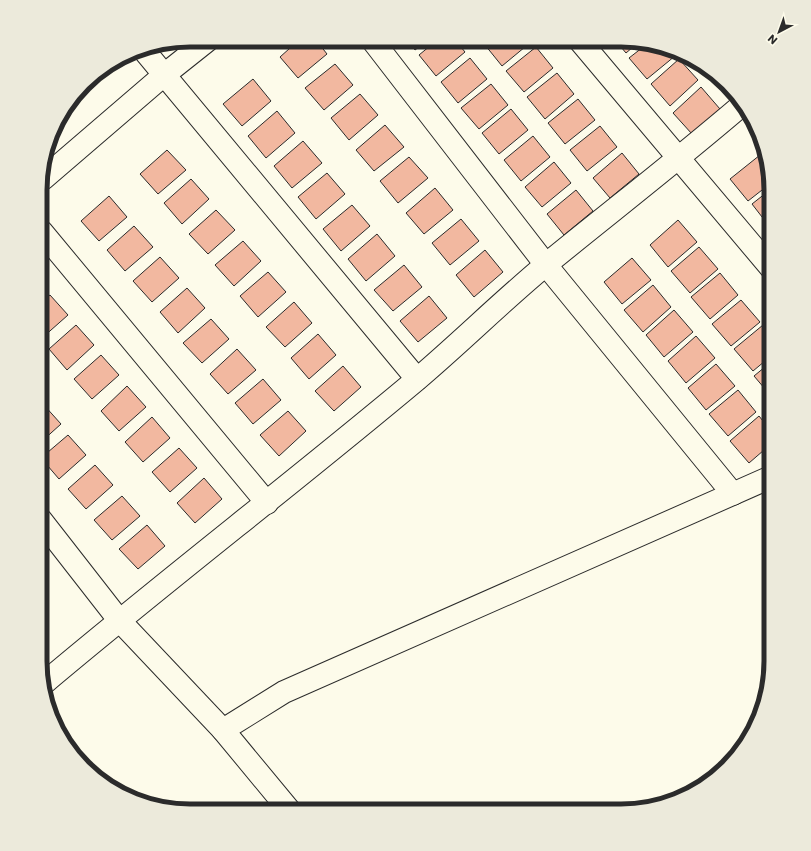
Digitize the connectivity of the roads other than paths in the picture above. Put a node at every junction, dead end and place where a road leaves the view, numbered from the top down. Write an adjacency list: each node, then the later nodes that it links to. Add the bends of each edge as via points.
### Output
1 (199, 47): 5 (street)
2 (378, 47): 11 (street)
3 (585, 47): 7 (street)
4 (147, 54): 5 (street)
5 (164, 75): 8 (street); 12 (street)
6 (738, 108): 7 (street)
7 (678, 160): 10 (street); 11 (street)
8 (48, 175)
9 (47, 238): 15 (street)
10 (764, 260)
11 (546, 265): 12 (street); 14 (street)
12 (417, 379): 15 (street)
13 (764, 480): 14 (street)
14 (733, 494): 19 (street, via 284,692)
15 (267, 503): 17 (street)
16 (47, 528): 17 (street)
17 (119, 620): 18 (street); 19 (street)
18 (48, 680)
19 (223, 730): 20 (street)
20 (284, 804)

